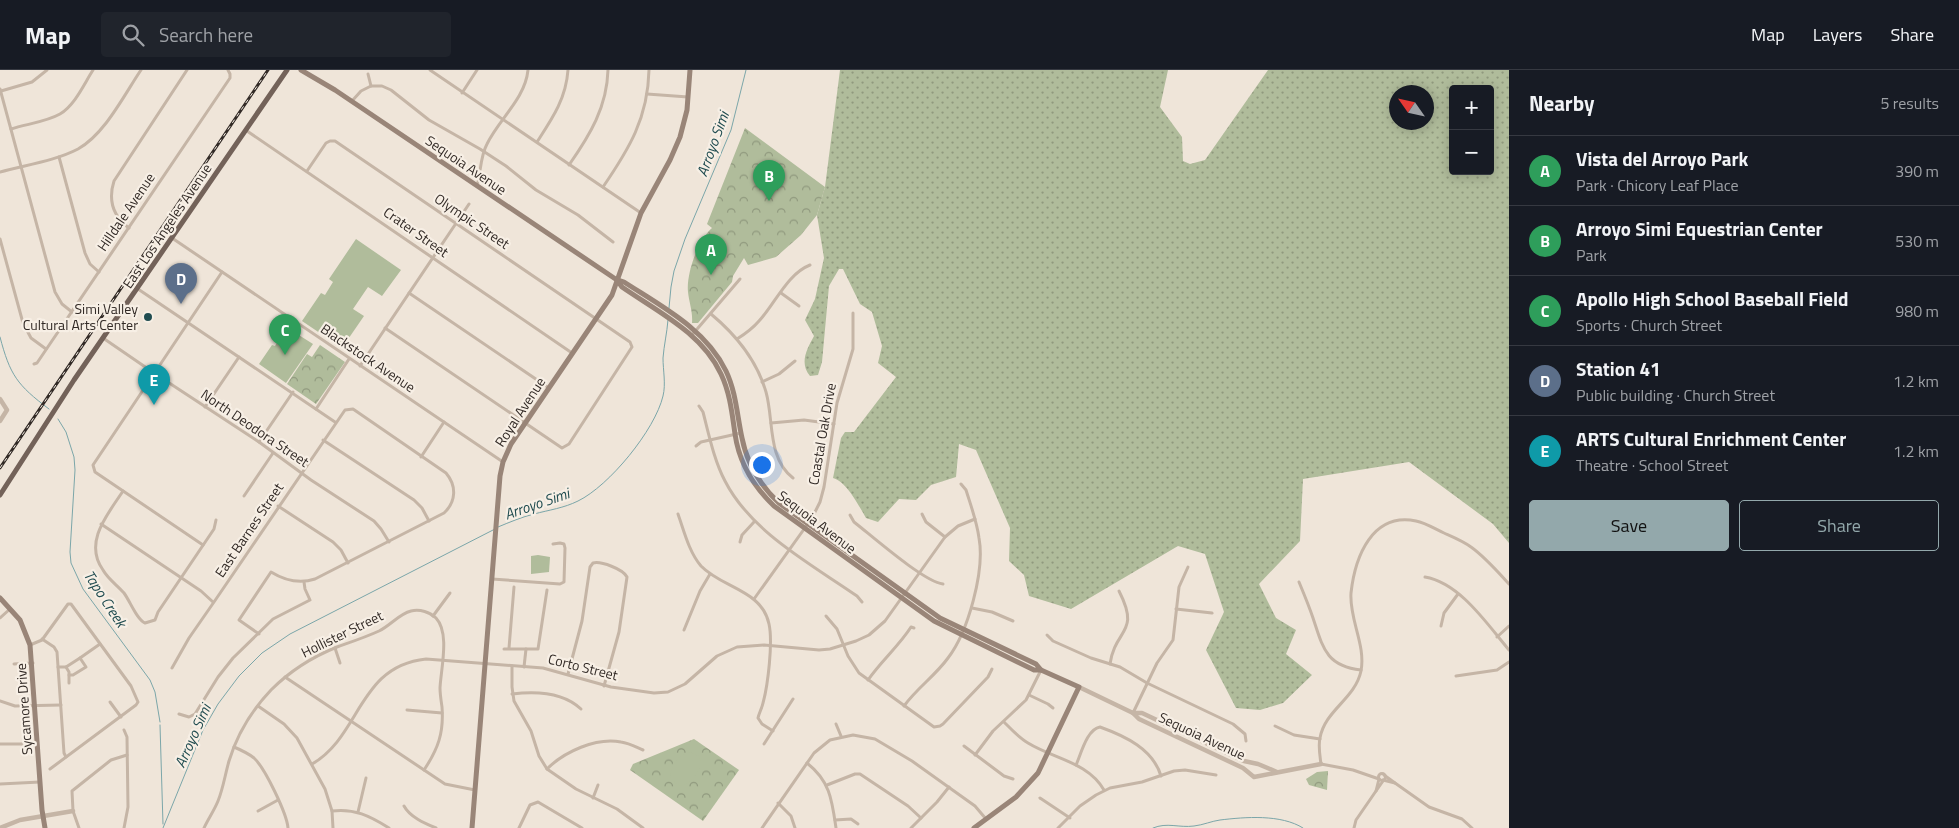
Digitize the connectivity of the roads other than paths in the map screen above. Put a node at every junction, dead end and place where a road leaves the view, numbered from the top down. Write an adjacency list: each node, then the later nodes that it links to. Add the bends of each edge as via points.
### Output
1 (47, 70): 17 (street, via 32,82)
2 (93, 70): 23 (street, via 72,103 61,113)
3 (141, 70): 27 (street, via 98,133 80,148)
4 (187, 70): 37 (street, via 114,181 111,194 113,208)
5 (228, 70): 37 (street, Hilldale Avenue, via 230,78)
6 (287, 70): 24 (main road, East Los Angeles Avenue)
7 (301, 70): 21 (main road, Sequoia Avenue)
8 (430, 70): 18 (street)
9 (477, 70): 18 (street)
10 (528, 70): 22 (street, via 523,89)
11 (568, 70): 25 (street, via 560,106)
12 (608, 70): 28 (street, via 601,111)
13 (649, 70): 19 (street)
14 (690, 70): 20 (main road, Royal Avenue)
15 (368, 74): 16 (street)
16 (371, 86): 21 (street); 26 (street, via 391,90 429,120)
17 (0, 90): 23 (street)
18 (462, 93): 22 (street)
19 (647, 94): 20 (street); 33 (street, via 633,140)
20 (689, 97): 35 (main road, Royal Avenue, via 675,150)
21 (352, 101): 32 (main road, Sequoia Avenue)
22 (502, 120): 25 (street); 26 (street)
23 (11, 129): 29 (street)
24 (247, 131): 30 (street, Crater Street); 38 (main road, East Los Angeles Avenue)
25 (537, 142): 28 (street)
26 (484, 151): 32 (street); 40 (street)
27 (59, 156): 29 (street); 43 (street, via 85,253)
28 (569, 165): 33 (street)
29 (21, 167): 31 (street); 51 (street, via 55,292)
30 (307, 171): 36 (street, Olympic Street, via 326,143 335,141); 41 (street, Crater Street)
31 (0, 172)
32 (477, 186): 46 (main road, Sequoia Avenue)
33 (603, 188): 35 (street)
34 (469, 204): 36 (street)
35 (641, 213): 46 (main road, Royal Avenue)
36 (456, 224): 41 (street); 54 (street, Olympic Street)
37 (129, 228): 43 (street, Hilldale Avenue)
38 (172, 238): 44 (street, Blackstock Avenue); 47 (main road, East Los Angeles Avenue)
39 (0, 239): 60 (street, via 23,323 31,338)
40 (613, 242)
41 (433, 258): 48 (street); 61 (street, Crater Street)
42 (810, 265): 49 (street)
43 (99, 272): 51 (street, Hilldale Avenue)
44 (222, 272): 55 (street); 63 (street, Blackstock Avenue)
45 (740, 279): 53 (street)
46 (617, 280): 54 (main road, Royal Avenue, via 612,295); 57 (main road, Sequoia Avenue, via 658,304); 57 (main road, Sequoia Avenue, via 622,287 683,329)
47 (138, 289): 55 (street); 58 (main road, East Los Angeles Avenue)
48 (409, 293): 56 (street); 69 (street)
49 (781, 293): 50 (street); 59 (street, via 759,321)
50 (799, 306)
51 (72, 312): 60 (street, Hilldale Avenue)
52 (853, 313): 80 (street, Coastal Oak Drive, via 853,349 838,396)
53 (711, 314): 57 (street); 59 (street)
54 (596, 318): 61 (main road, Royal Avenue); 78 (street, Olympic Street, via 632,344 632,348 566,446 562,448)
55 (188, 323): 62 (street); 67 (street)
56 (385, 328): 66 (street); 78 (street)
57 (694, 333): 81 (main road, Sequoia Avenue, via 721,374)
58 (103, 338): 67 (street, North Deodora Street); 93 (main road, East Los Angeles Avenue)
59 (737, 339): 68 (street)
60 (46, 350): 65 (street, Hilldale Avenue)
61 (572, 353): 69 (main road, Royal Avenue)
62 (239, 357): 70 (street); 73 (street)
63 (349, 359): 66 (street, Blackstock Avenue); 74 (street)
64 (795, 361): 68 (street)
65 (34, 364)
66 (360, 366): 77 (street, Blackstock Avenue)
67 (154, 373): 73 (street, North Deodora Street); 92 (street, via 94,464 95,472)
68 (762, 382): 79 (street)
69 (549, 388): 78 (main road, Royal Avenue)
70 (292, 392): 74 (street); 84 (street)
71 (0, 399): 75 (street, via 7,410)
72 (699, 406): 83 (street)
73 (206, 407): 84 (street, North Deodora Street)
74 (316, 409): 76 (street)
75 (0, 421)
76 (336, 422): 82 (street, East Barnes Street); 87 (street, East Barnes Street, via 343,412 353,409)
77 (444, 422): 87 (street); 88 (street, Blackstock Avenue)
78 (525, 423): 88 (main road, Royal Avenue)
79 (771, 423): 80 (street, via 804,420); 90 (street, via 775,449)
80 (834, 424): 104 (street, Coastal Oak Drive, via 823,494)
81 (738, 433): 83 (street); 104 (main road, Sequoia Avenue, via 742,458 756,486 774,506)
82 (323, 440): 89 (street, East Barnes Street); 101 (street, via 414,500)
83 (710, 440): 85 (street); 102 (street, via 725,481)
84 (259, 442): 86 (street, North Deodora Street)
85 (696, 446)
86 (273, 453): 89 (street, North Deodora Street); 94 (street)
87 (421, 457): 101 (street, via 446,473 454,490 448,508)
88 (503, 462): 117 (main road, Royal Avenue)
89 (301, 472): 95 (street, East Barnes Street); 106 (street, North Deodora Street, via 374,521)
90 (793, 478)
91 (961, 484): 100 (street)
92 (123, 491): 103 (street); 109 (street)
93 (0, 496)
94 (244, 496)
95 (278, 506): 111 (street, via 333,542); 130 (street, East Barnes Street)
96 (678, 514): 114 (street, via 694,556)
97 (850, 514): 113 (street, via 854,522)
98 (922, 514): 105 (street, via 926,522)
99 (216, 520): 109 (street)
100 (975, 520): 105 (street, Corto Street, via 958,526); 133 (street, via 980,555)
101 (430, 521): 106 (street)
102 (754, 522): 107 (street); 110 (street)
103 (101, 524): 116 (street); 116 (street, via 96,543 99,564 124,593 139,619 147,623 154,620)
104 (805, 527): 110 (street, Coastal Oak Drive); 127 (main road, Sequoia Avenue)
105 (945, 537): 113 (street, Corto Street)
106 (389, 542): 111 (street)
107 (740, 542)
108 (554, 544): 117 (street, via 564,544 564,582)
109 (203, 545): 116 (street)
110 (790, 549): 129 (street, Coastal Oak Drive); 131 (street)
111 (348, 563): 118 (street)
112 (1188, 568): 134 (street, via 1179,587)
113 (918, 572): 120 (street, via 936,584); 127 (street, Corto Street)
114 (710, 574): 129 (street); 143 (street)
115 (1425, 577): 126 (street, via 1440,580)
116 (181, 578): 130 (street)
117 (492, 579): 164 (main road, Royal Avenue)
118 (304, 582): 145 (street, via 310,600 273,619); 145 (street, via 281,578 272,572 239,620)
119 (1299, 582): 173 (street, via 1326,654 1339,665)
120 (943, 584)
121 (1509, 584): 173 (street, via 1470,546 1409,520 1388,524 1373,533 1364,546 1352,590)
122 (514, 587): 154 (street)
123 (547, 590): 156 (street, via 538,649)
124 (1119, 591): 165 (street, via 1129,617)
125 (450, 593): 136 (street)
126 (1458, 594): 140 (street, via 1445,610); 147 (street)
127 (902, 595): 144 (main road, Sequoia Avenue, via 934,621); 151 (street, Corto Street, via 876,630)
128 (0, 598): 132 (main road, Sycamore Drive)
129 (754, 599): 152 (street, via 767,616)
130 (214, 602): 170 (street, East Barnes Street)
131 (862, 602)
132 (11, 608): 138 (street); 150 (main road, Sycamore Drive)
133 (972, 608): 139 (street); 144 (street)
134 (1176, 609): 135 (street); 180 (street, via 1173,640)
135 (1212, 613)
136 (433, 616): 153 (street, Hollister Street, via 421,611 409,612 379,631); 159 (street, via 443,632)
137 (826, 616): 151 (street)
138 (0, 618)
139 (1013, 621)
140 (1441, 626)
141 (1509, 626): 147 (street)
142 (914, 628): 178 (street, via 882,660)
143 (684, 630)
144 (962, 633): 172 (main road, Sequoia Avenue, via 1034,670); 191 (street, via 950,656)
145 (259, 634): 197 (street, via 218,677 195,714 189,717)
146 (1046, 635): 165 (street)
147 (1497, 637): 157 (street)
148 (42, 639): 149 (street, via 71,604); 150 (street); 168 (street, via 56,649)
149 (100, 644): 158 (street); 198 (street, via 131,686 138,702)
150 (30, 645): 161 (main road, Sycamore Drive)
151 (844, 645): 152 (street, Corto Street, via 820,650); 178 (street, via 852,665)
152 (770, 646): 181 (street, Corto Street, via 748,645 726,651 685,684 668,692); 204 (street, via 765,693 758,718)
153 (335, 648): 162 (street); 177 (street, Hollister Street)
154 (509, 648): 155 (street); 156 (street)
155 (504, 649)
156 (526, 649): 167 (street)
157 (1509, 650)
158 (80, 658): 169 (street); 175 (street, via 86,667)
159 (442, 660): 164 (street, Corto Street); 196 (street); 199 (street, Corto Street, via 414,660 391,670 376,684)
160 (1509, 662): 176 (street, via 1497,670)
161 (32, 663): 163 (street); 188 (main road, Sycamore Drive)
162 (340, 663)
163 (14, 664)
164 (485, 664): 166 (street, Corto Street); 241 (main road, Royal Avenue)
165 (1110, 664): 180 (street)
166 (512, 666): 167 (street, Corto Street); 183 (street)
167 (524, 667): 174 (street, Corto Street)
168 (58, 668): 169 (street); 189 (street)
169 (66, 668): 175 (street)
170 (172, 668)
171 (992, 669): 191 (street, via 940,726 932,726)
172 (1041, 670): 182 (main road, Sequoia Avenue); 184 (street)
173 (1361, 670): 206 (street, via 1353,690 1328,718)
174 (568, 674): 181 (street, Corto Street); 181 (street, via 582,621 590,567 598,562 626,574 619,632)
175 (69, 675): 179 (street)
176 (1456, 676)
177 (285, 677): 190 (street, Hollister Street); 199 (street)
178 (868, 680): 191 (street)
179 (69, 683)
180 (1147, 683): 195 (street); 207 (street, via 1233,724 1245,734)
181 (604, 686)
182 (1079, 688): 195 (street, Sequoia Avenue); 214 (main road)
183 (512, 694): 193 (street, via 552,695); 224 (street)
184 (1029, 695): 192 (street); 200 (street)
185 (793, 699): 204 (street)
186 (0, 701): 188 (street, via 16,706)
187 (110, 702): 198 (street)
188 (35, 705): 189 (street); 209 (main road, Sycamore Drive)
189 (60, 705): 217 (street)
190 (258, 706): 212 (street, Hollister Street); 219 (street, via 291,730)
191 (904, 706)
192 (1053, 708)
193 (581, 709)
194 (407, 710): 196 (street)
195 (1133, 712): 222 (street, Sequoia Avenue, via 1142,713 1244,761); 229 (street, Sequoia Avenue, via 1140,719 1243,768 1254,777)
196 (442, 713): 225 (street, via 439,745)
197 (179, 714)
198 (121, 717): 217 (street)
199 (350, 721): 219 (street, Corto Street, via 329,753); 225 (street)
200 (1004, 722): 214 (street, via 1022,740); 216 (street)
201 (836, 724): 205 (street)
202 (1275, 726): 206 (street, via 1300,736)
203 (124, 730): 215 (street)
204 (772, 731): 210 (street)
205 (841, 736): 218 (street, via 822,746); 240 (street, via 859,735 875,739)
206 (1320, 739): 220 (street)
207 (1246, 741)
208 (0, 744): 209 (street)
209 (38, 744): 235 (main road, Sycamore Drive)
210 (764, 744)
211 (964, 746): 216 (street)
212 (234, 747): 245 (street, via 258,762); 262 (street, Hollister Street, via 218,801)
213 (643, 750): 224 (street, via 622,742 606,742 569,752)
214 (1048, 753): 221 (street); 255 (main road, via 1038,773 1024,789)
215 (127, 755): 248 (street, via 112,760 74,788 71,793); 261 (street, via 128,807)
216 (974, 755): 233 (street, via 1004,776)
217 (66, 757): 223 (street)
218 (807, 763): 239 (street); 246 (street)
219 (312, 764): 250 (street)
220 (1321, 764): 226 (street); 227 (street)
221 (1076, 765): 231 (street, via 1091,732 1100,727 1145,750 1156,763); 242 (street, via 1093,775)
222 (1262, 766): 226 (street, Sequoia Avenue); 229 (street)
223 (50, 769)
224 (547, 769): 243 (street)
225 (424, 770): 241 (street, via 445,784)
226 (1277, 772): 229 (street)
227 (1367, 773): 230 (street); 234 (street)
228 (1216, 775): 231 (street, via 1185,770)
229 (1261, 775)
230 (1383, 775): 234 (street); 236 (street)
231 (1161, 776): 242 (street)
232 (366, 778): 251 (street)
233 (1013, 778)
234 (1381, 780): 236 (street); 277 (street)
235 (40, 782): 237 (street); 252 (main road, Sycamore Drive)
236 (1395, 783): 278 (street, via 1429,807 1462,819)
237 (0, 784)
238 (598, 785): 243 (street)
239 (827, 785): 253 (street, via 860,774); 256 (street)
240 (949, 786): 253 (street); 255 (street)
241 (476, 790): 267 (main road, Royal Avenue)
242 (1104, 790): 254 (street, via 1080,806)
243 (593, 798): 270 (street, via 617,809)
244 (1040, 798): 254 (street)
245 (278, 800): 249 (street); 263 (street)
246 (778, 803): 271 (street); 272 (street, via 791,816)
247 (404, 806): 266 (street, via 407,812)
248 (73, 811): 252 (street); 260 (street)
249 (258, 811)
250 (332, 811): 251 (street); 264 (street)
251 (358, 812): 265 (street)
252 (42, 817): 258 (street, via 20,820); 259 (main road, Sycamore Drive)
253 (921, 818): 274 (street)
254 (1070, 818): 276 (street)
255 (986, 819): 275 (main road)
256 (835, 820): 257 (street, via 851,819); 273 (street)
257 (858, 824)
258 (0, 828)
259 (45, 828)
260 (79, 828)
261 (124, 828)
262 (204, 828)
263 (288, 828)
264 (333, 828)
265 (389, 828)
266 (436, 828)
267 (472, 828)
268 (519, 828): 269 (street, via 530,805 538,802)
269 (582, 828)
270 (643, 828)
271 (762, 828)
272 (795, 828)
273 (836, 828)
274 (911, 828)
275 (974, 828)
276 (1058, 828)
277 (1354, 828)
278 (1472, 828)

